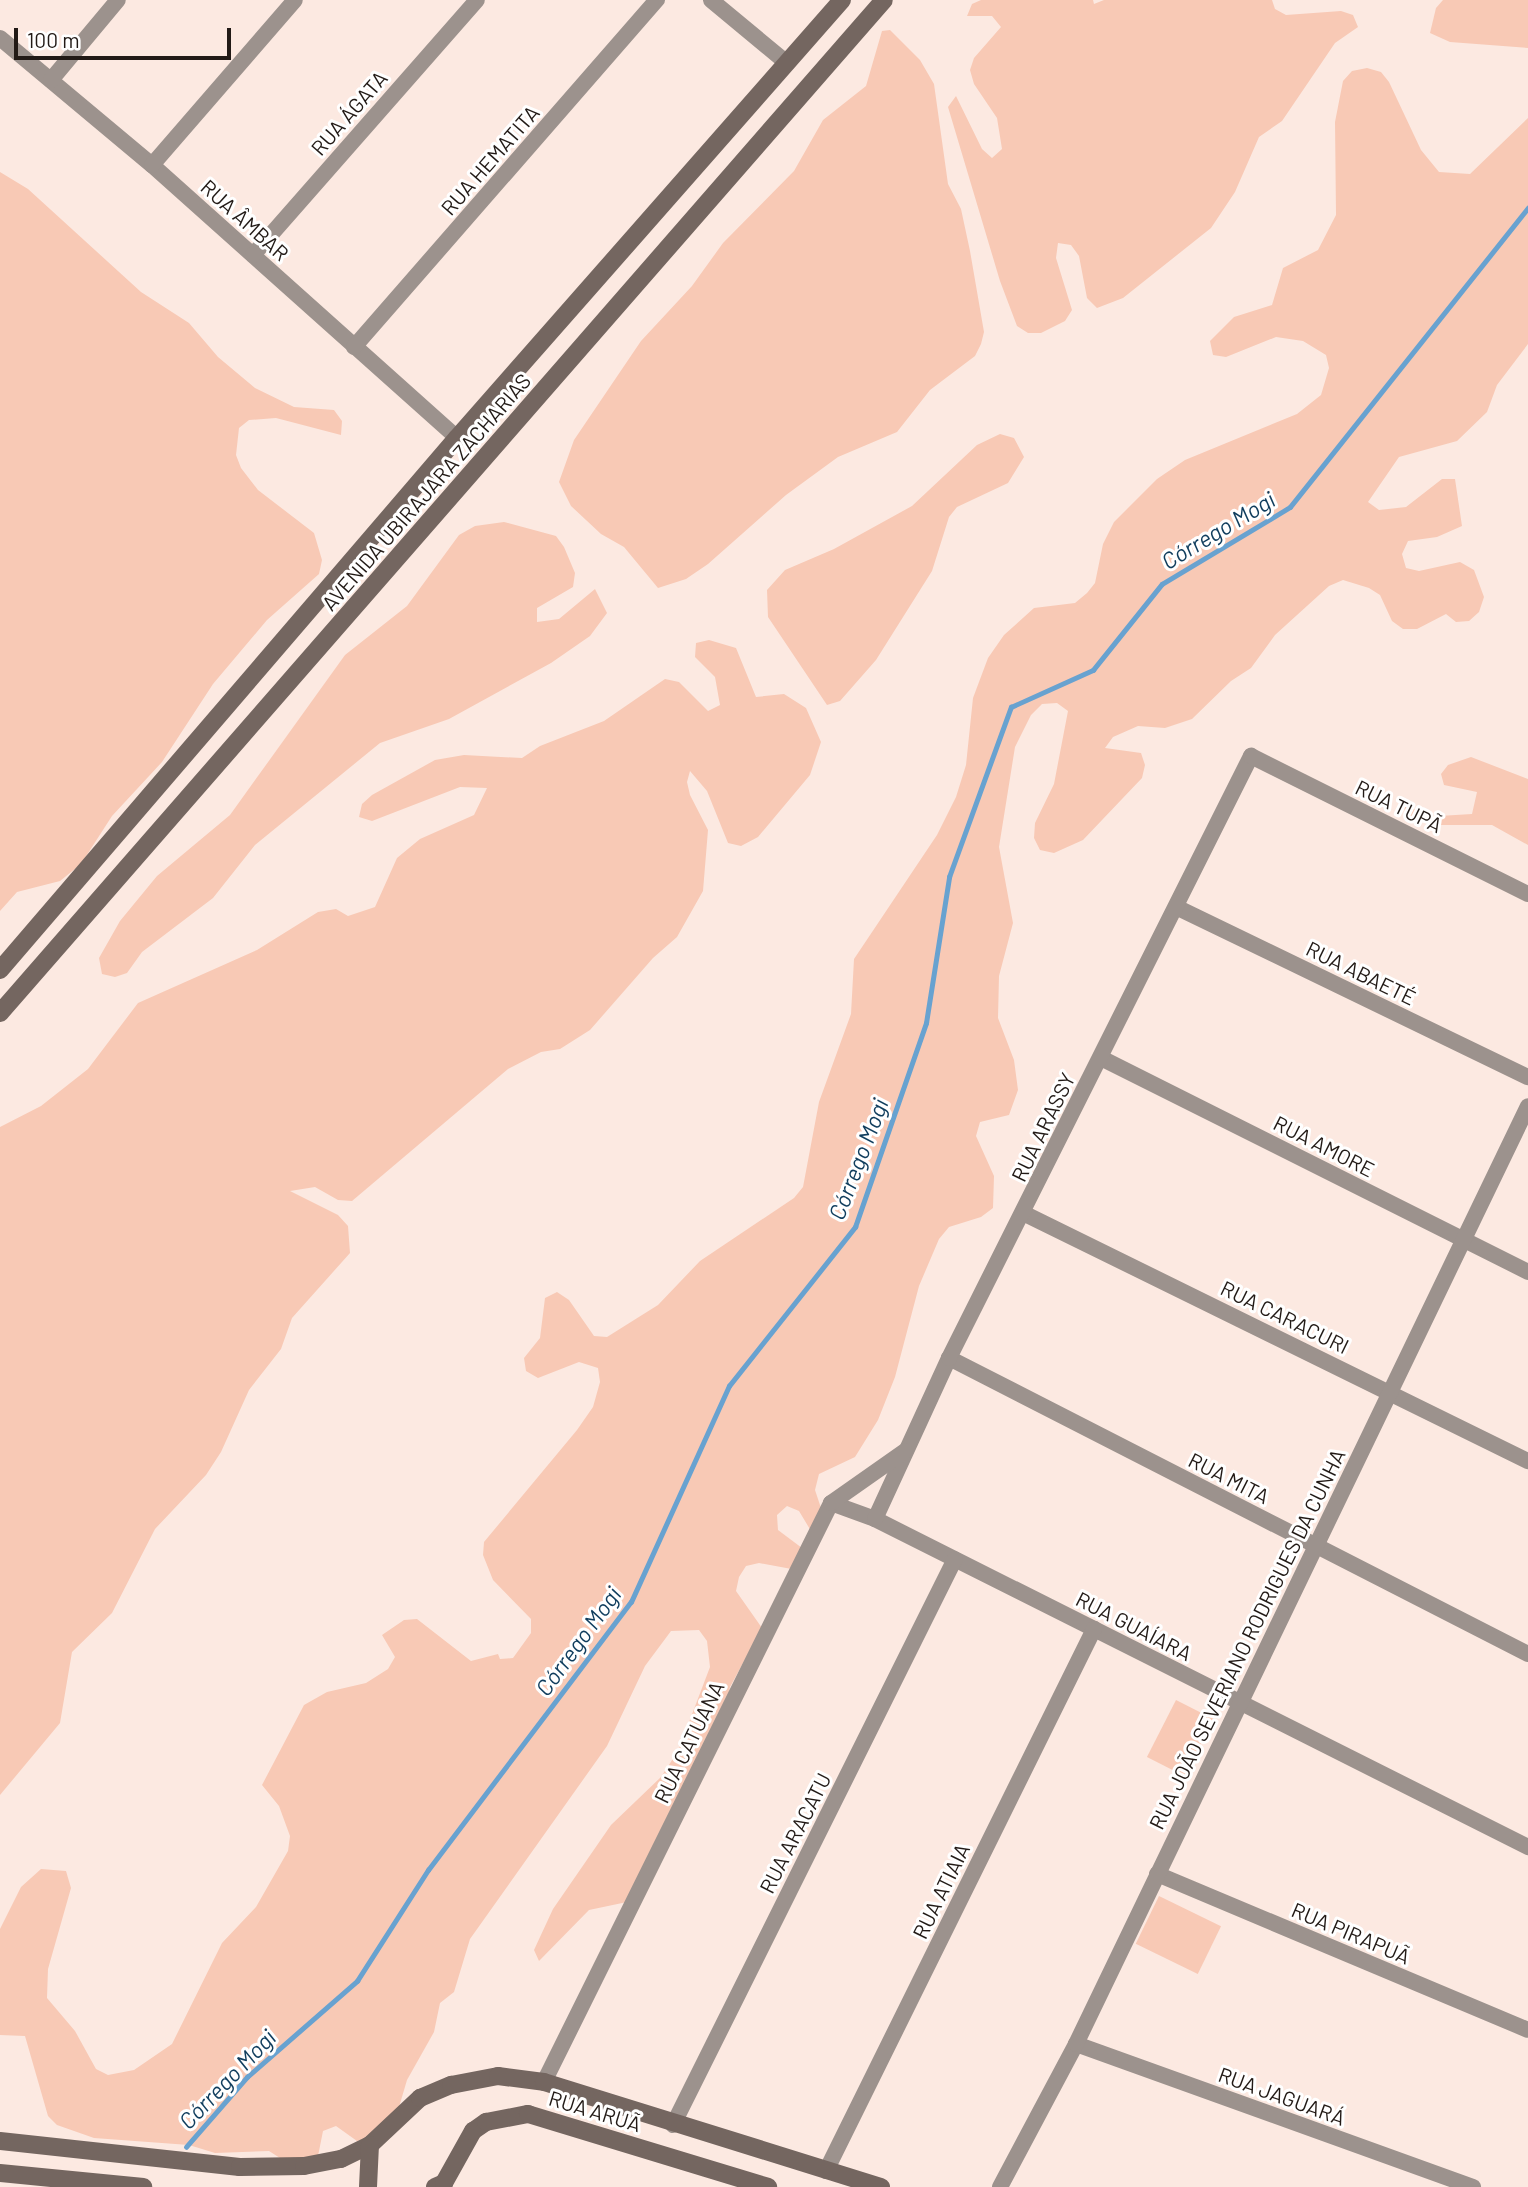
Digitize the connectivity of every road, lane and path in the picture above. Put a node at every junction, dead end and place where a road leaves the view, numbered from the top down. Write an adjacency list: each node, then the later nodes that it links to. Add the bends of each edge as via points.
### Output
1 (118, 0): 10 (street)
2 (295, 0): 11 (street)
3 (477, 0): 12 (street, RUA ÁGATA)
4 (657, 0): 13 (street, RUA HEMATITA)
5 (711, 0): 9 (street)
6 (842, 0): 9 (main road, AVENIDA UBIRAJARA ZACHARIAS)
7 (884, 0): 19 (main road, AVENIDA UBIRAJARA ZACHARIAS)
8 (0, 38): 10 (street, RUA ÂMBAR)
9 (787, 63): 14 (main road, AVENIDA UBIRAJARA ZACHARIAS)
10 (51, 80): 11 (street, RUA ÂMBAR)
11 (152, 165): 12 (street, RUA ÂMBAR)
12 (253, 255): 13 (street, RUA ÂMBAR)
13 (354, 347): 14 (street, RUA ÂMBAR)
14 (457, 438): 18 (main road, AVENIDA UBIRAJARA ZACHARIAS)
15 (1251, 756): 16 (street, RUA TUPÃ); 17 (street, RUA ARASSY)
16 (1528, 894)
17 (1176, 906): 20 (street, RUA ARASSY); 21 (street, RUA ABAETÉ)
18 (0, 971)
19 (0, 1013)
20 (1101, 1058): 23 (street, RUA ARASSY); 24 (street, RUA AMORE)
21 (1528, 1077)
22 (1528, 1106): 24 (street, RUA JOÃO SEVERIANO RODRIGUES DA CUNHA)
23 (1023, 1213): 26 (street, RUA ARASSY); 27 (street, RUA CARACURI)
24 (1464, 1240): 25 (street, RUA AMORE); 27 (street, RUA JOÃO SEVERIANO RODRIGUES DA CUNHA)
25 (1528, 1272)
26 (949, 1358): 28 (street, RUA ARASSY); 32 (street, RUA MITA)
27 (1390, 1392): 29 (street, RUA CARACURI); 32 (street, RUA JOÃO SEVERIANO RODRIGUES DA CUNHA)
28 (906, 1450): 30 (street, RUA CATUANA); 31 (street, RUA ARASSY)
29 (1528, 1461)
30 (831, 1503): 31 (street, RUA GUAÍARA); 41 (street, RUA CATUANA)
31 (875, 1519): 33 (street, RUA GUAÍARA)
32 (1314, 1545): 35 (street, RUA MITA); 36 (street, RUA JOÃO SEVERIANO RODRIGUES DA CUNHA)
33 (956, 1559): 34 (street, RUA GUAÍARA); 42 (street, RUA ARACATU)
34 (1094, 1629): 36 (street, RUA GUAÍARA); 46 (street, RUA ATIAIA)
35 (1528, 1654)
36 (1239, 1702): 37 (street, RUA GUAÍARA); 38 (street, RUA JOÃO SEVERIANO RODRIGUES DA CUNHA)
37 (1528, 1847)
38 (1157, 1874): 39 (street, RUA PIRAPUÃ); 40 (street, RUA JOÃO SEVERIANO RODRIGUES DA CUNHA)
39 (1528, 2030)
40 (1076, 2044): 55 (street, RUA JOÃO SEVERIANO RODRIGUES DA CUNHA); 56 (street, RUA JAGUARÁ)
41 (544, 2082): 42 (main road, RUA ARUÃ); 44 (main road, RUA ARUÃ, via 498,2076 451,2085 420,2098)
42 (673, 2125): 45 (main road, RUA ARUÃ)
43 (0, 2141): 44 (main road, via 240,2168 304,2166 341,2159)
44 (370, 2146): 52 (main road)
45 (749, 2148): 46 (main road, RUA ARUÃ); 48 (main road)
46 (826, 2171): 54 (main road, RUA ARUÃ)
47 (0, 2173): 49 (main road)
48 (739, 2178): 50 (main road, RUA ARUÃ, via 528,2114 486,2122 473,2131); 53 (main road, RUA ARUÃ)
49 (74, 2184): 51 (main road)
50 (439, 2186)
51 (143, 2187)
52 (368, 2187)
53 (768, 2187)
54 (881, 2187)
55 (1000, 2187)
56 (1473, 2187)

